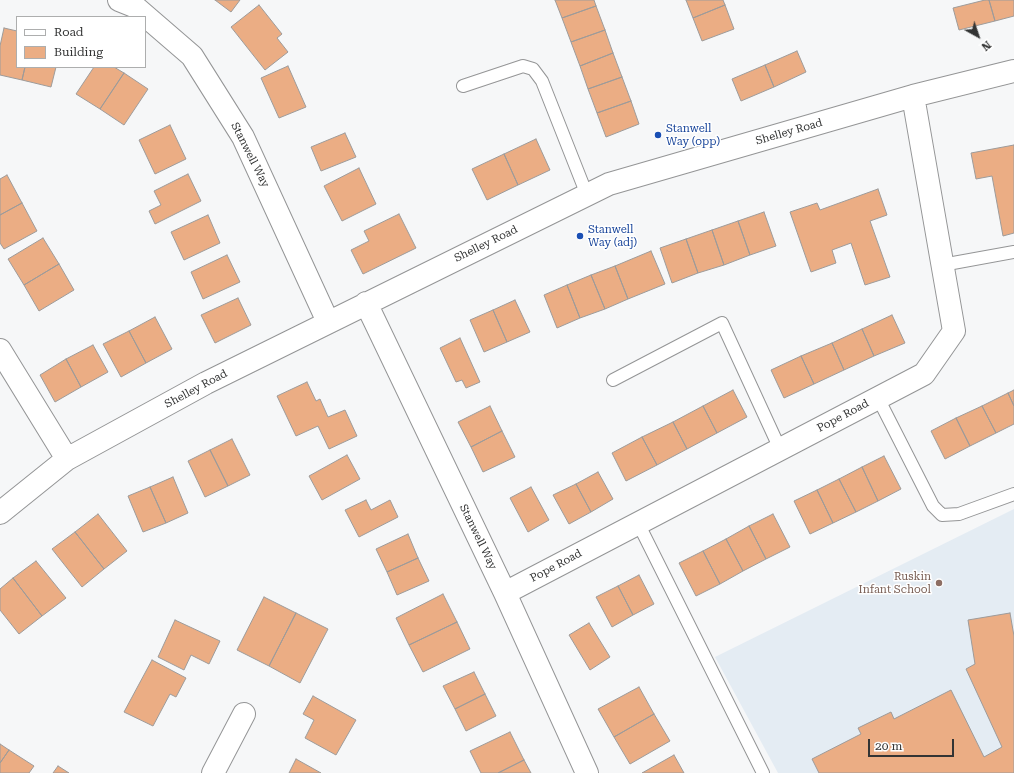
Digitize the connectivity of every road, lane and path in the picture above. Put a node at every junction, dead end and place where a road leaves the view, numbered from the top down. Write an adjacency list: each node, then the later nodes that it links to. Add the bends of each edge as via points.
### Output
1 (119, 0): 2 (street, Stanwell Way, via 134,6)
2 (146, 16)
3 (146, 16): 11 (street, Stanwell Way, via 192,56 243,137)
4 (1014, 71): 6 (street, Shelley Road)
5 (463, 86): 7 (lane, via 523,66 533,69 542,81)
6 (912, 96): 7 (street, Shelley Road, via 609,184); 9 (street, Pope Road)
7 (587, 195): 10 (street, Shelley Road)
8 (1014, 252): 9 (lane)
9 (942, 265): 14 (street, Pope Road, via 954,331 924,374)
10 (366, 303): 11 (street, Shelley Road); 20 (street, Stanwell Way)
11 (328, 322): 16 (street, Shelley Road, via 206,383)
12 (0, 350): 16 (street)
13 (612, 380): 15 (lane, via 722,323)
14 (878, 398): 15 (street, Pope Road); 17 (lane, via 933,506 942,515 959,514)
15 (780, 449): 19 (street, Pope Road)
16 (67, 458): 18 (street, Shelley Road)
17 (1014, 494)
18 (0, 513)
19 (638, 523): 20 (street, Pope Road); 24 (lane)
20 (505, 593): 23 (street, Stanwell Way)
21 (244, 714): 22 (street)
22 (213, 773)
23 (587, 773)
24 (763, 773)

